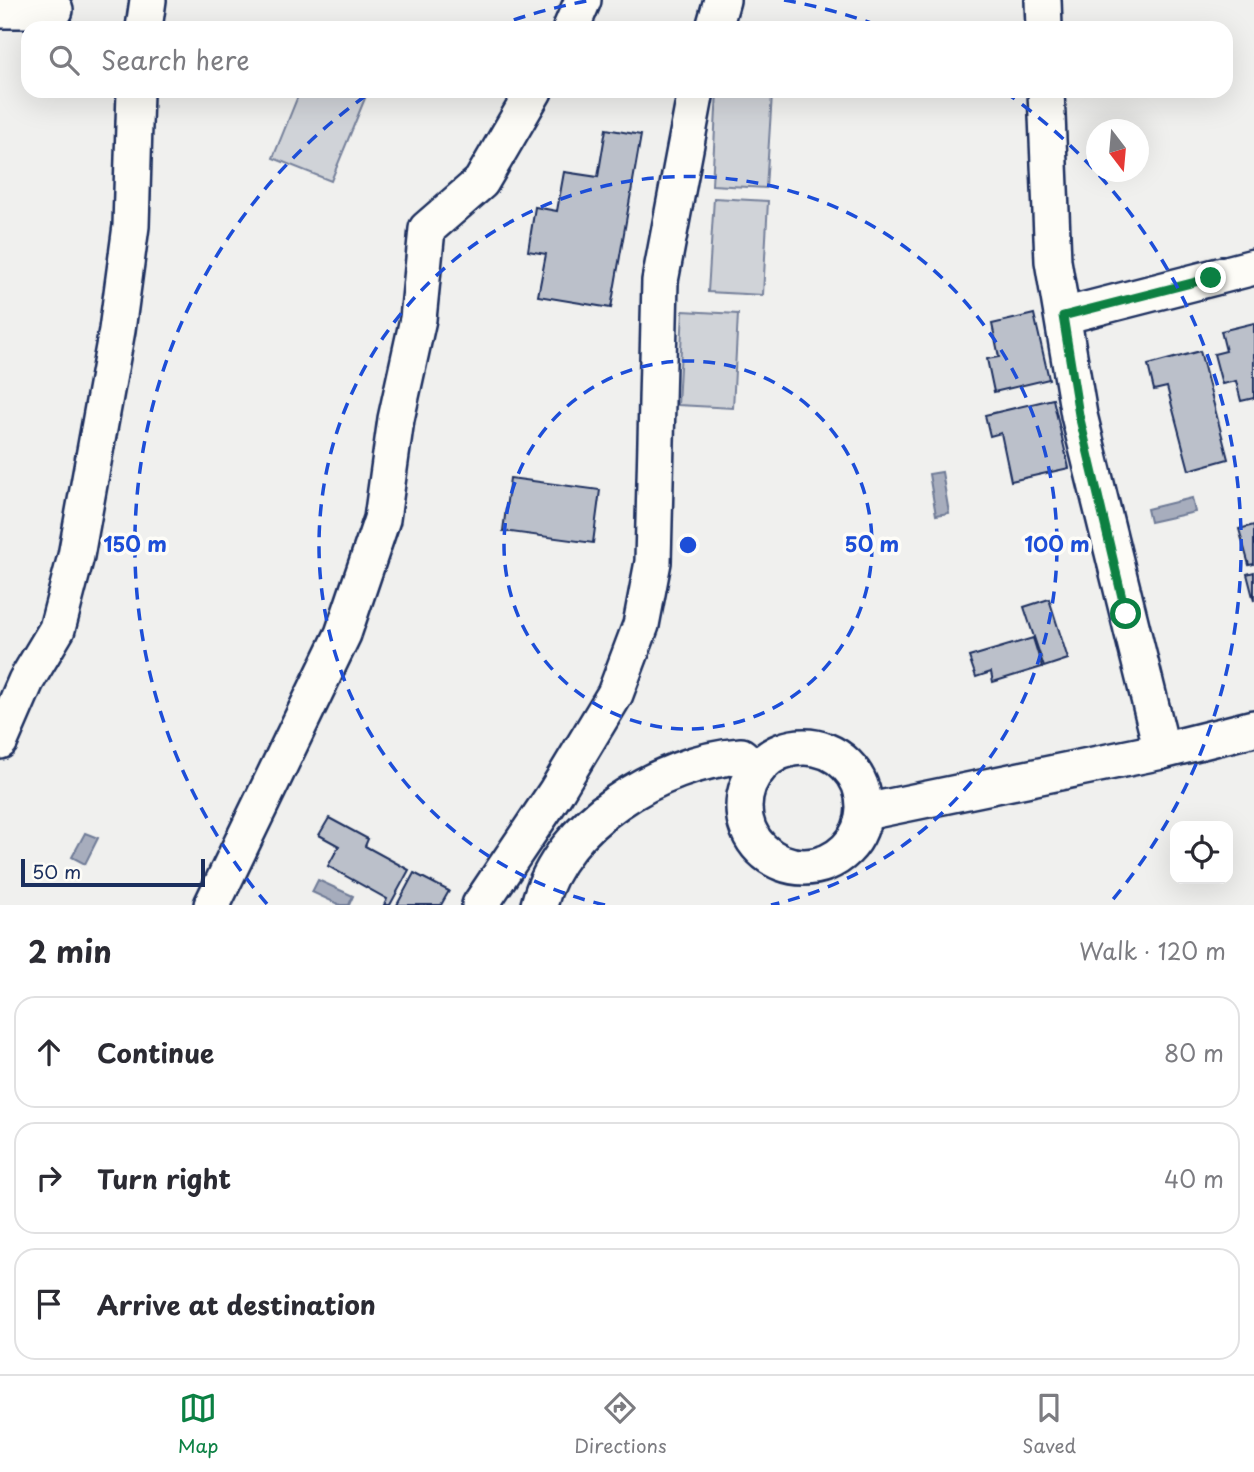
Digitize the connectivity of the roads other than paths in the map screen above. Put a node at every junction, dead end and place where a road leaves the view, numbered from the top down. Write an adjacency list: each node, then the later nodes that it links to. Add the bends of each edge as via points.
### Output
1 (148, 0): 7 (street)
2 (583, 0): 8 (street)
3 (722, 0): 9 (street)
4 (1043, 0): 10 (street)
5 (0, 10): 6 (street)
6 (57, 13)
7 (145, 21)
8 (574, 21)
9 (716, 21)
10 (1044, 21)
11 (135, 98): 18 (street, via 131,226 76,556 57,629 26,681)
12 (530, 98): 24 (street, via 481,182 427,229 418,320 396,419 382,519 342,634)
13 (695, 98): 22 (street, via 660,281 653,562 641,625 615,694)
14 (1046, 98): 16 (street, via 1054,261)
15 (1254, 267): 16 (street)
16 (1063, 316): 19 (street, via 1079,415)
17 (1254, 728): 19 (street)
18 (0, 741)
19 (1162, 751): 21 (street)
20 (757, 770): 21 (street, via 786,749 810,746 833,753 851,768 862,788); 21 (street, via 744,801 746,825 757,845 776,860 799,867 822,864 843,853 858,835); 23 (street, via 741,755 667,774 638,788)
21 (865, 812)
22 (530, 831): 23 (street); 25 (street)
23 (559, 856): 26 (street)
24 (212, 905)
25 (480, 905)
26 (539, 905)

